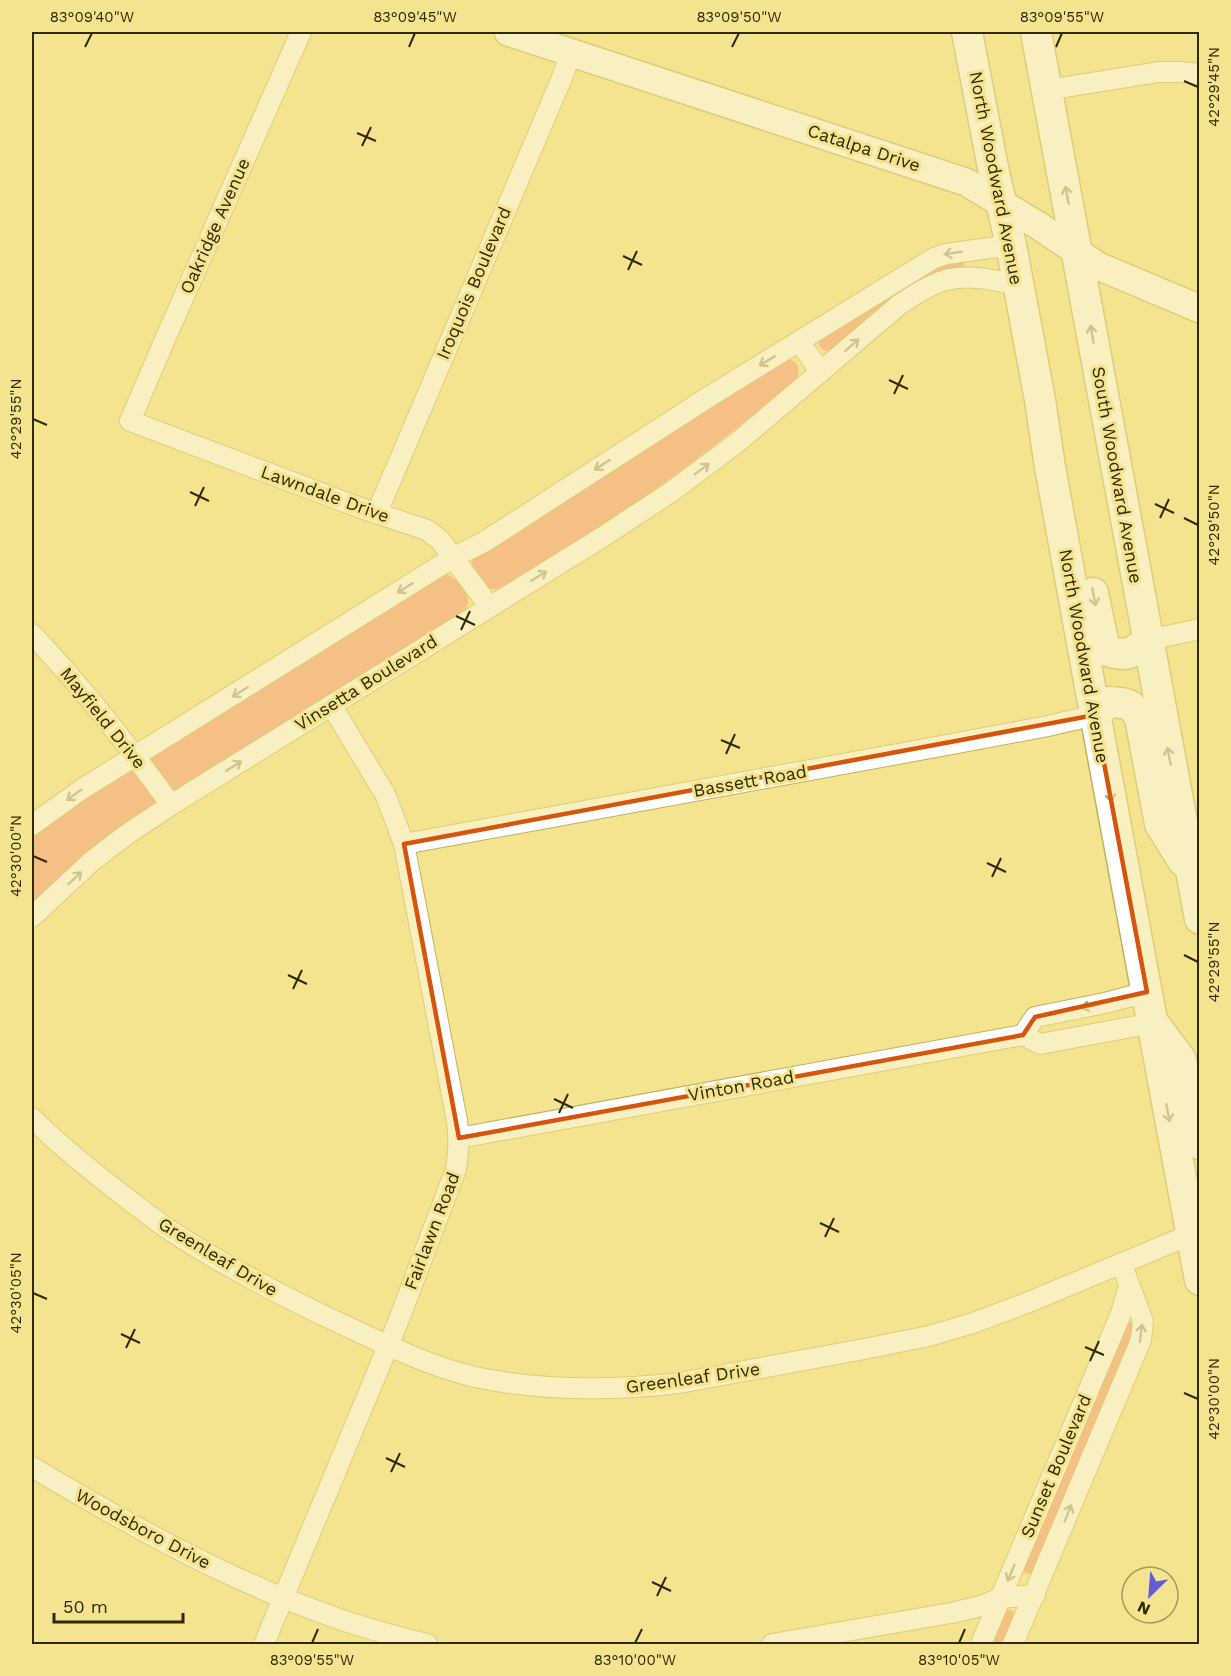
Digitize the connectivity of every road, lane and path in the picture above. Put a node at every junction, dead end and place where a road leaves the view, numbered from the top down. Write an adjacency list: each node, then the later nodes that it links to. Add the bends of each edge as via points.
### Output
1 (301, 32): 17 (street, Oakridge Avenue)
2 (967, 32): 9 (main road, North Woodward Avenue)
3 (1015, 32): 8 (main road, via 1026,69)
4 (1036, 32): 8 (main road, South Woodward Avenue)
5 (519, 33): 6 (street, Catalpa Drive)
6 (571, 52): 9 (street, Catalpa Drive, via 966,182); 18 (street, Iroquois Boulevard)
7 (1200, 74): 8 (street, via 1159,72)
8 (1047, 90): 11 (main road, South Woodward Avenue, one-way to 8)
9 (1002, 205): 10 (main road, North Woodward Avenue); 11 (street, Catalpa Drive)
10 (1011, 245): 12 (main road, North Woodward Avenue); 14 (street, one-way to 14, via 934,258)
11 (1077, 252): 13 (street, Catalpa Drive, via 1122,278); 23 (main road, South Woodward Avenue, one-way to 11)
12 (1017, 285): 15 (street, Vinsetta Boulevard, one-way to 12, via 886,315 922,290 947,280 971,278); 16 (main road, North Woodward Avenue)
13 (1200, 309)
14 (799, 342): 15 (street); 19 (street, one-way to 19, via 484,542)
15 (821, 372): 20 (street, Vinsetta Boulevard, one-way to 15, via 671,492)
16 (1040, 400): 23 (main road, one-way to 23, via 1068,468 1103,641 1108,651 1121,655); 25 (main road, North Woodward Avenue)
17 (130, 422): 18 (street, Lawndale Drive)
18 (376, 513): 19 (street, Lawndale Drive, via 434,534)
19 (454, 557): 20 (street, Lawndale Drive); 26 (street, one-way to 26)
20 (489, 606): 24 (street, Vinsetta Boulevard)
21 (1200, 629): 23 (street)
22 (32, 634): 26 (street, Mayfield Drive)
23 (1148, 640): 30 (main road, South Woodward Avenue, one-way to 23)
24 (331, 705): 27 (street, Vinsetta Boulevard, one-way to 24); 29 (street, Fairlawn Road, via 385,794)
25 (1095, 715): 29 (street, Bassett Road); 30 (main road, via 1108,702 1129,704 1136,710 1160,824); 33 (main road, North Woodward Avenue, one-way to 33)
26 (136, 756): 27 (street, Mayfield Drive); 28 (street, one-way to 28)
27 (171, 805): 31 (street, Vinsetta Boulevard, one-way to 27, via 92,861)
28 (32, 825)
29 (404, 844): 37 (street, Fairlawn Road)
30 (1195, 874): 32 (main road, South Woodward Avenue)
31 (32, 918)
32 (1200, 919)
33 (1147, 992): 34 (main road, North Woodward Avenue); 35 (street, one-way to 35, via 1035,1017)
34 (1153, 1023): 35 (street, Vinton Road, via 1040,1044); 38 (main road, via 1180,1060); 39 (main road, North Woodward Avenue, one-way to 39)
35 (1023, 1035): 37 (street, Vinton Road)
36 (32, 1118): 43 (street, Greenleaf Drive, via 94,1173 165,1227 295,1302)
37 (459, 1138): 43 (street, Fairlawn Road, via 456,1169)
38 (1200, 1144)
39 (1196, 1232): 40 (street, Greenleaf Drive); 41 (main road, North Woodward Avenue)
40 (1121, 1263): 42 (street, Sunset Boulevard); 43 (street, Greenleaf Drive, via 973,1323 929,1336 678,1383 588,1389 502,1382 445,1368)
41 (1200, 1280)
42 (1129, 1286): 45 (street, Sunset Boulevard, one-way to 42, via 1141,1340 1143,1321); 47 (street, Sunset Boulevard, one-way to 47, via 1120,1316)
43 (388, 1345): 46 (street, Fairlawn Road)
44 (32, 1467): 46 (street, Woodsboro Drive, via 107,1512)
45 (1035, 1595): 47 (street); 52 (street, Sunset Boulevard)
46 (283, 1598): 48 (street, Fairlawn Road); 49 (street, Woodsboro Drive, via 362,1627)
47 (1000, 1598): 50 (street, via 951,1613); 51 (street, Sunset Boulevard)
48 (264, 1644)
49 (427, 1644)
50 (772, 1644)
51 (981, 1644)
52 (1013, 1644)

